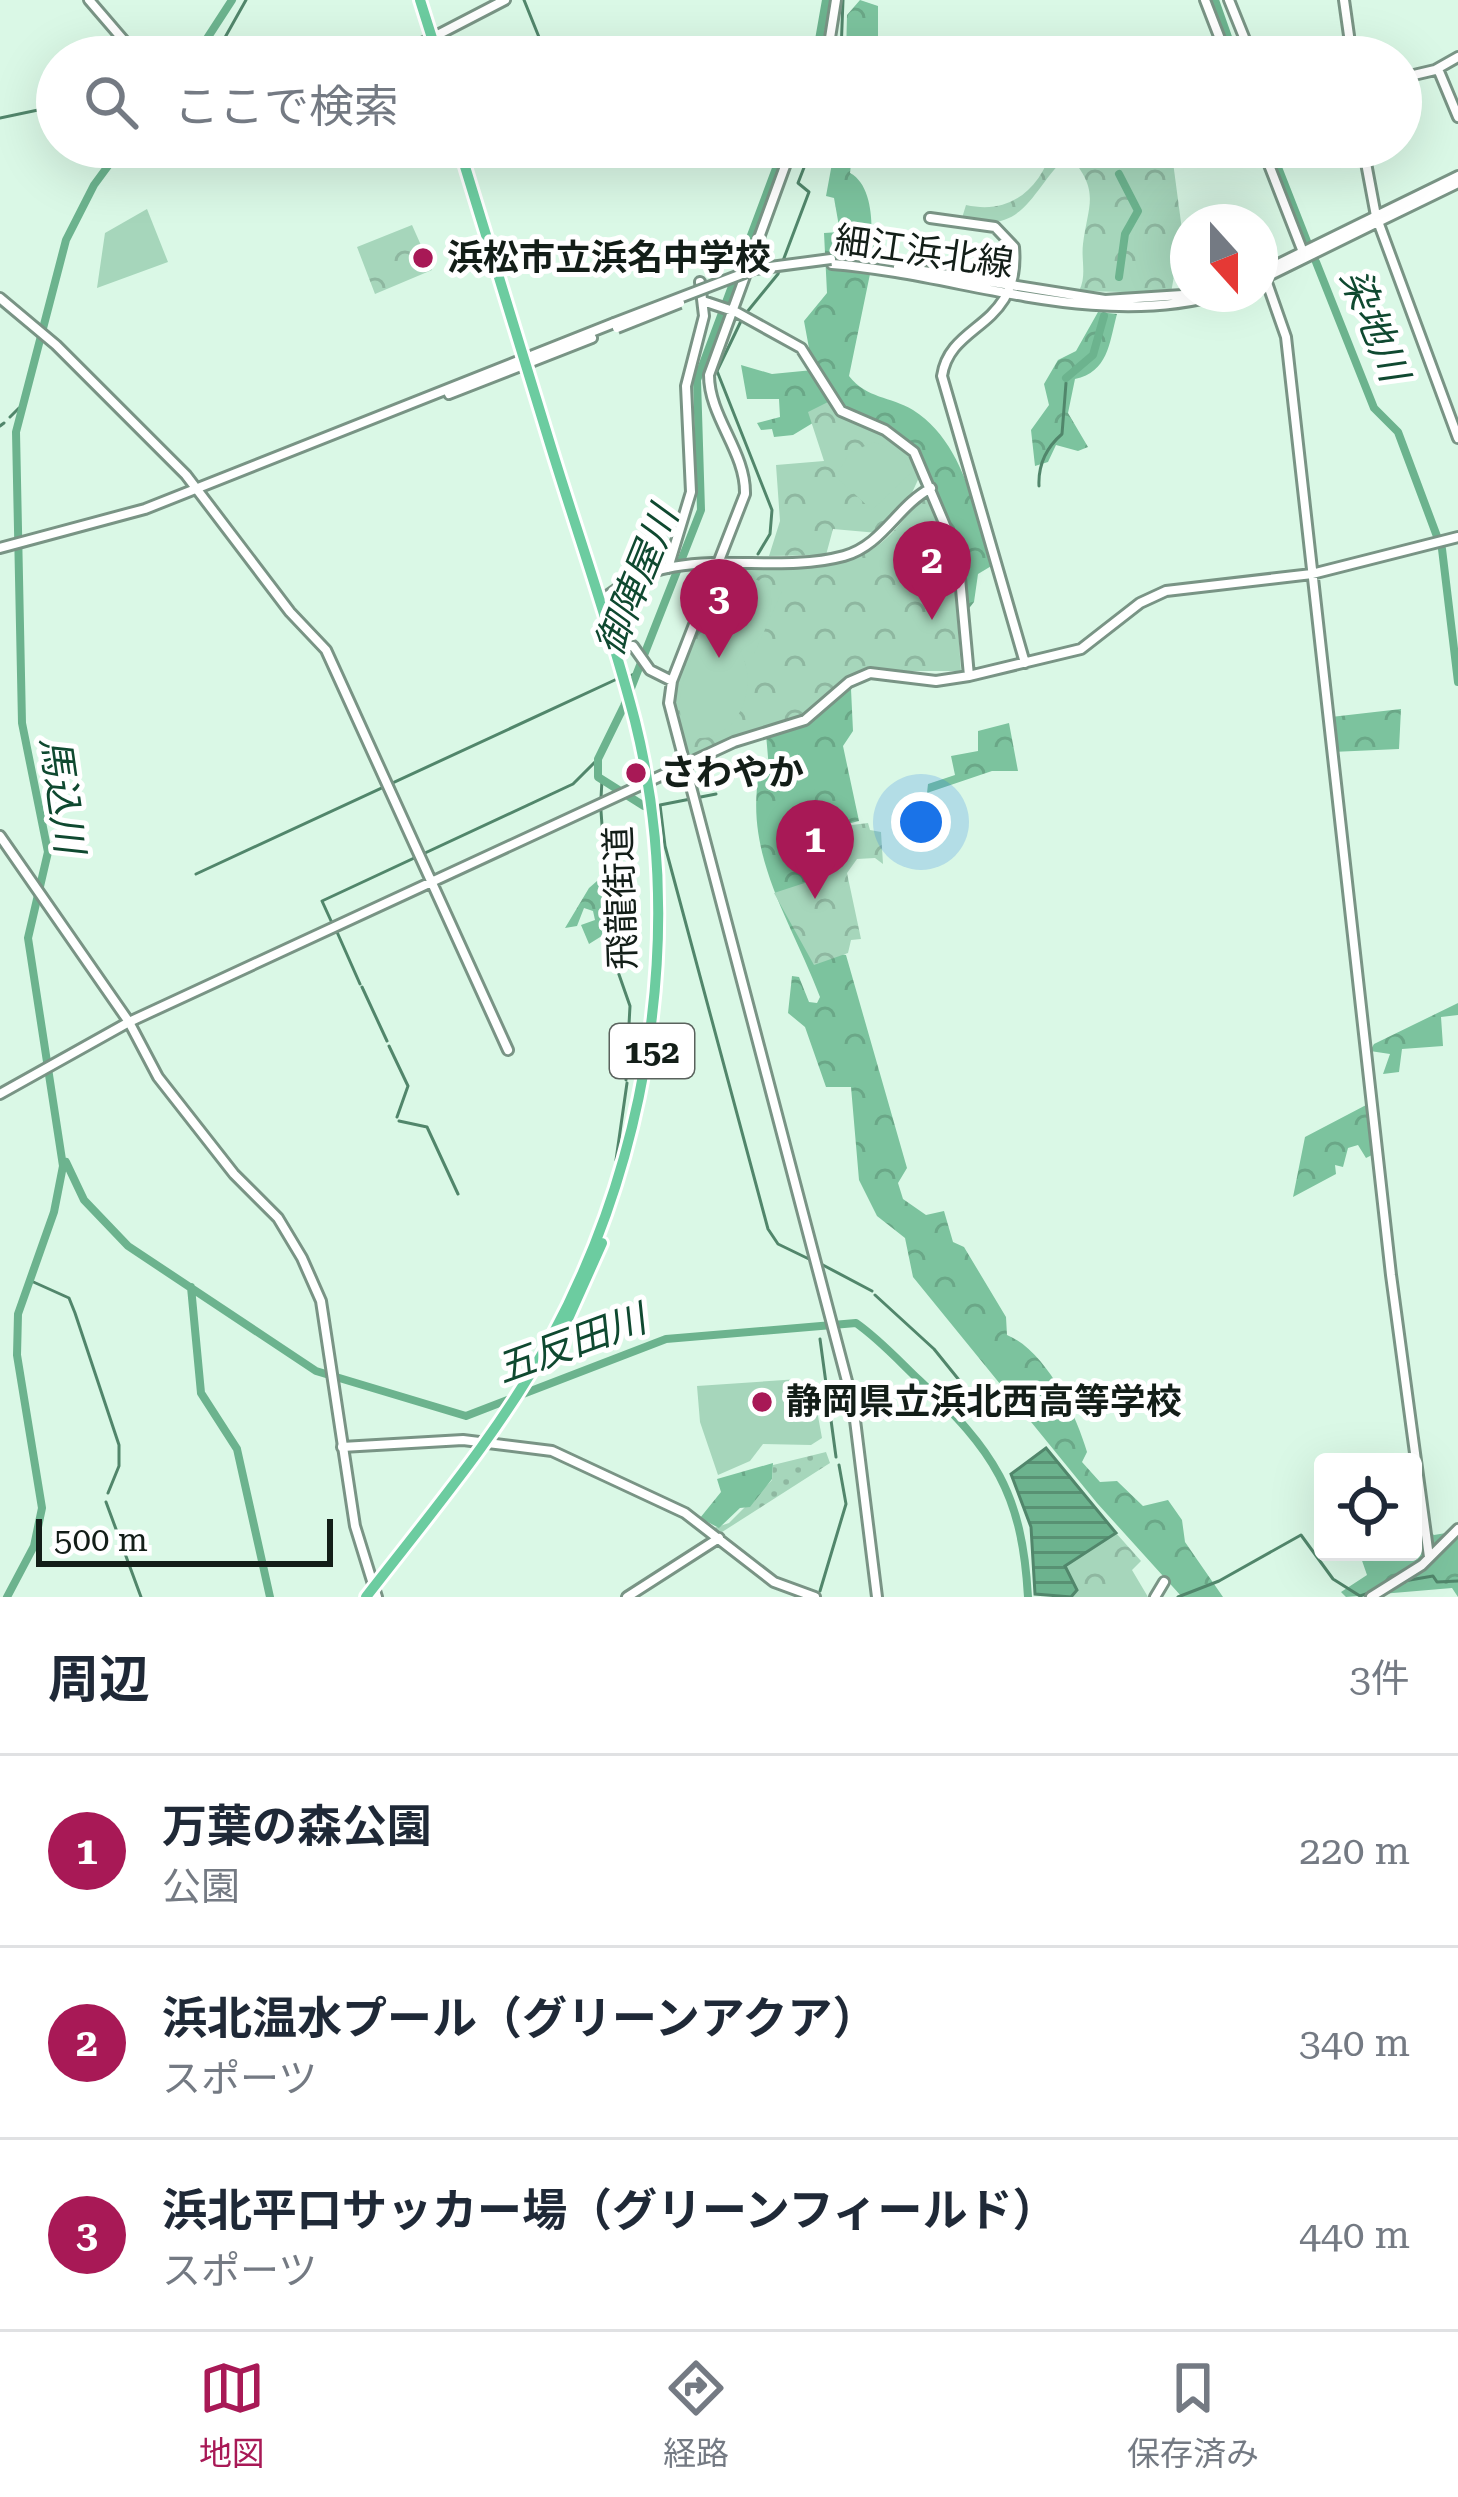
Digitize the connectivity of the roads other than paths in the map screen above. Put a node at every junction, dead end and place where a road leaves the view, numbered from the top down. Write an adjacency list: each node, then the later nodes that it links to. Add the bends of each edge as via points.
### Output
1 (89, 0): 8 (street)
2 (417, 0): 9 (highway)
3 (505, 0): 10 (street)
4 (836, 0): 11 (street)
5 (1205, 0): 12 (street)
6 (1229, 0): 13 (street)
7 (1344, 0): 14 (street)
8 (120, 36)
9 (428, 36)
10 (435, 36)
11 (830, 36)
12 (1219, 36)
13 (1244, 36)
14 (1349, 36)
15 (1458, 57): 16 (street)
16 (1438, 68): 17 (street); 18 (street)
17 (1422, 72)
18 (1458, 117)
19 (468, 168): 36 (highway, 飛龍街道 / 152)
20 (783, 168): 34 (street)
21 (1271, 168): 26 (street)
22 (1368, 168): 25 (street)
23 (1458, 179): 25 (street)
24 (930, 218): 29 (street, via 1005,232 1015,252)
25 (1377, 219): 26 (street); 38 (street)
26 (1309, 252): 27 (street)
27 (1278, 268)
28 (700, 282): 32 (street)
29 (1009, 288): 31 (street, 細江浜北線); 33 (street, 細江浜北線, via 1129,308); 36 (street, 細江浜北線, bridge, via 831,261 759,273); 49 (street, via 999,312 950,352 942,376)
30 (0, 298): 41 (street)
31 (1170, 298)
32 (703, 301): 34 (street); 45 (street, via 686,386 691,492)
33 (1170, 302)
34 (725, 307): 40 (street, via 801,348 841,411 906,445); 44 (street, via 709,386 745,494)
35 (1276, 312): 46 (street, via 1286,337)
36 (528, 361): 41 (street, 細江浜北線); 47 (highway, 飛龍街道 / 152)
37 (1458, 404): 38 (street)
38 (1445, 409): 39 (street)
39 (1458, 438)
40 (931, 488): 44 (street, via 846,555); 50 (street, via 958,556)
41 (196, 490): 43 (street, 細江浜北線); 56 (street, via 326,650)
42 (1458, 536): 46 (street)
43 (5, 546)
44 (720, 560): 45 (street); 51 (street)
45 (669, 568): 47 (street)
46 (1312, 574): 49 (street, via 1162,592 1085,647); 64 (street)
47 (603, 599): 48 (highway, 飛龍街道 / 152); 52 (highway, 飛龍街道 / 152)
48 (620, 647): 51 (street, via 638,650); 52 (highway, 飛龍街道 / 152)
49 (1025, 663): 50 (street)
50 (969, 676): 53 (street, via 870,674 806,720)
51 (672, 681): 53 (street)
52 (629, 693): 54 (highway, 飛龍街道 / 152)
53 (683, 765): 54 (street); 69 (street, via 833,1325 861,1448)
54 (649, 782): 56 (street); 60 (highway, 飛龍街道 / 152, via 656,922 640,1091 601,1229)
55 (0, 836): 57 (street)
56 (431, 883): 57 (street); 58 (street)
57 (129, 1022): 59 (street); 61 (street, via 158,1077 290,1237 321,1301)
58 (508, 1050)
59 (0, 1094)
60 (490, 1443): 61 (street); 63 (street, via 552,1451 686,1513); 66 (highway, 飛龍街道 / 152)
61 (342, 1447): 66 (street)
62 (1458, 1529): 64 (street)
63 (719, 1538): 67 (street); 68 (street, via 774,1582)
64 (1429, 1557): 71 (street)
65 (1164, 1582): 70 (street)
66 (373, 1595)
67 (627, 1597)
68 (815, 1597)
69 (877, 1597)
70 (1155, 1597)
71 (1371, 1597)

